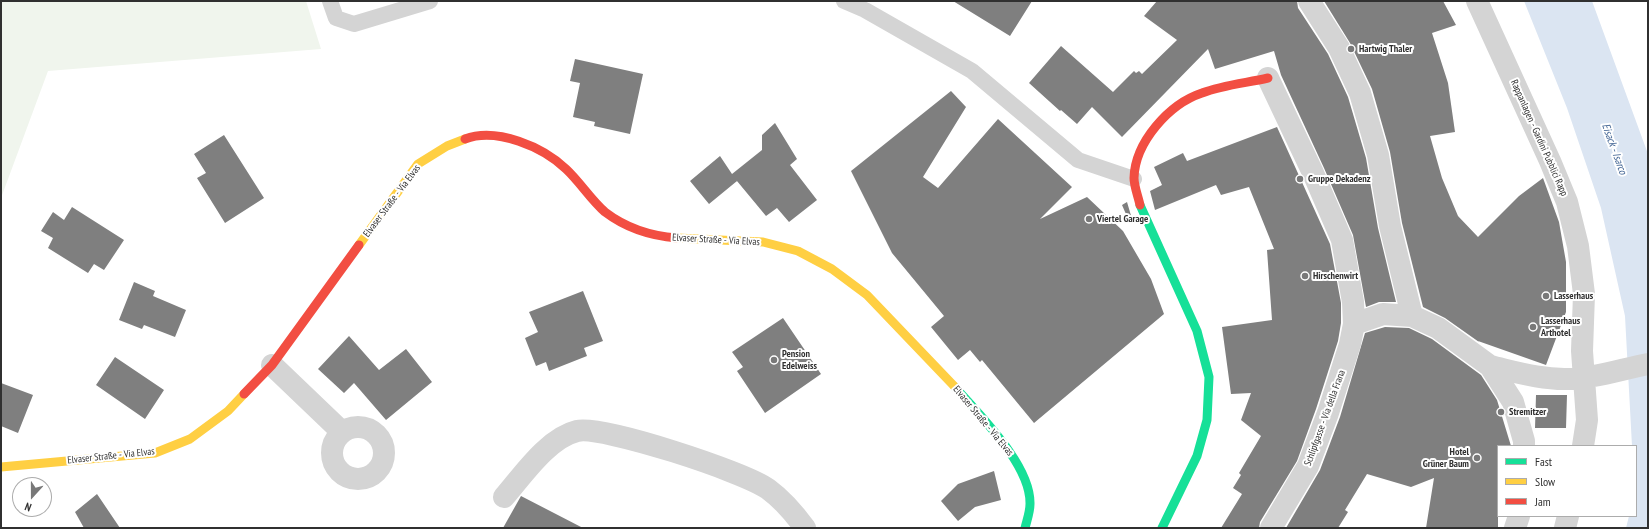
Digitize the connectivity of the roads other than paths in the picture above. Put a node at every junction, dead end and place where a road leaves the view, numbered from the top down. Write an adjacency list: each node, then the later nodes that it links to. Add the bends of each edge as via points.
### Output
1 (330, 1): 2 (lane, via 336,18 354,24)
2 (430, 1)
3 (844, 1): 7 (lane, via 865,10 972,71 1078,160)
4 (1309, 1): 8 (street, via 1339,48 1360,93 1378,155 1390,226)
5 (1477, 1): 13 (street, Rappanlagen - Gardini Pubblici Rapp, via 1567,202 1578,246 1584,294 1582,351)
6 (1268, 78): 7 (street, via 1201,93 1174,109 1156,125 1143,145 1136,162); 9 (street, Schlipfgasse - Via della Frana, via 1342,240 1353,302)
7 (1134, 179): 23 (street, via 1142,211 1197,331 1209,377 1207,420 1197,456)
8 (1412, 316): 9 (street, via 1383,314); 12 (street, via 1438,328)
9 (1354, 324): 24 (street, Schlipfgasse - Via della Frana, via 1328,413 1308,466)
10 (1648, 364): 13 (street)
11 (272, 365): 14 (street); 17 (street, Elvaser Straße - Via Elvas, via 228,411 190,439 155,453); 22 (street, Elvaser Straße - Via Elvas, via 418,164 447,146 473,136 503,137 547,153 566,169 605,212 632,229 667,237 763,242 798,251 832,269 866,295 955,387 1014,457 1027,484 1030,504)
12 (1490, 366): 13 (street, via 1530,376 1568,379); 15 (street, via 1513,402)
13 (1585, 377): 16 (street, via 1586,420)
14 (342, 432)
15 (1524, 445)
16 (1583, 445)
17 (1, 466)
18 (504, 497): 21 (street, via 554,441 578,431 601,432 659,447 741,475 772,492)
19 (1519, 517): 25 (street)
20 (1568, 517): 26 (street)
21 (806, 528)
22 (1025, 528)
23 (1162, 528)
24 (1271, 528)
25 (1516, 528)
26 (1565, 528)

